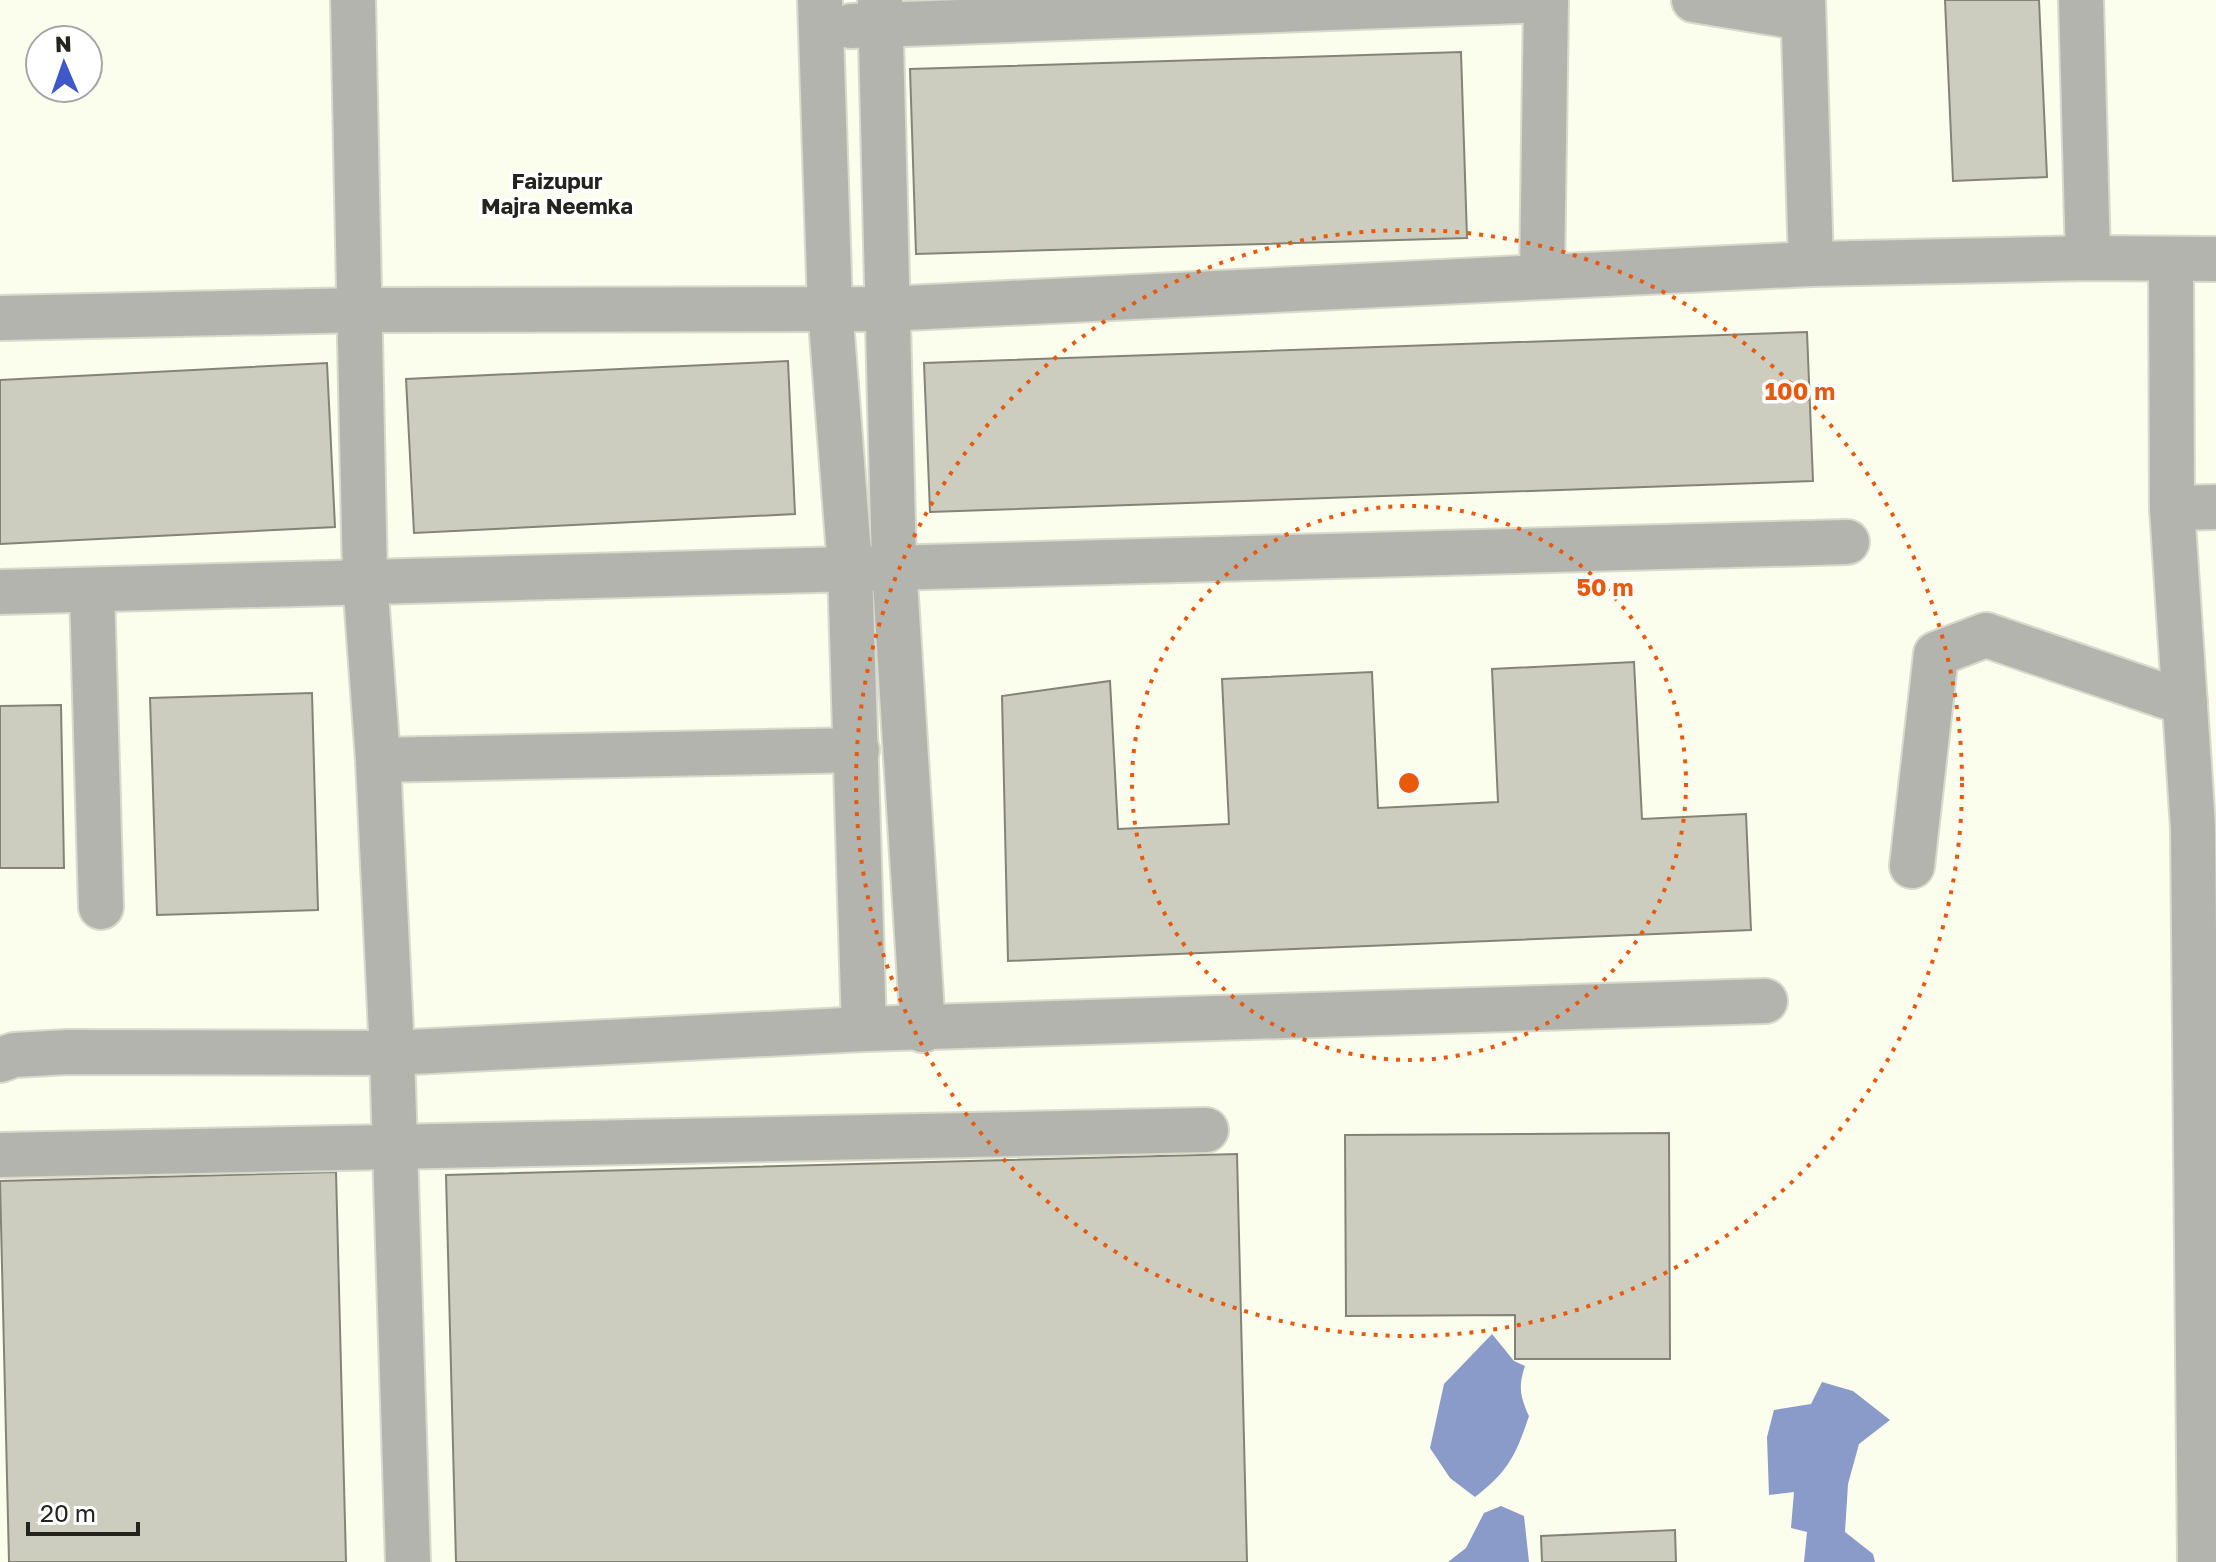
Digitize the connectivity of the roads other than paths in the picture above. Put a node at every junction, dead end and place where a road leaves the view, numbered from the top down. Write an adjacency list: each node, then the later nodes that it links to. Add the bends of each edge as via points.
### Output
1 (353, 0): 15 (street)
2 (1546, 0): 6 (street); 12 (street)
3 (1694, 0): 5 (street)
4 (2081, 0): 8 (street)
5 (1803, 9): 11 (street)
6 (880, 12): 7 (street); 14 (street)
7 (820, 14): 13 (street)
8 (2088, 258): 10 (street); 11 (street)
9 (2216, 259): 10 (street)
10 (2171, 260): 18 (street)
11 (1811, 264): 12 (street)
12 (1542, 277): 14 (street)
13 (830, 308): 14 (street); 15 (street); 21 (street)
14 (886, 309): 20 (street)
15 (361, 310): 16 (street); 22 (street)
16 (0, 318)
17 (2216, 507): 18 (street)
18 (2172, 508): 25 (street)
19 (1847, 542): 20 (street)
20 (894, 566): 21 (street); 33 (street)
21 (850, 567): 22 (street); 26 (street)
22 (365, 580): 23 (street); 27 (street)
23 (92, 591): 24 (street); 30 (street)
24 (0, 592)
25 (2185, 703): 28 (street); 29 (street, via 1986,635 1936,654)
26 (857, 750): 27 (street); 32 (street)
27 (378, 760): 34 (street)
28 (2205, 827): 40 (street)
29 (1912, 866)
30 (101, 907)
31 (1765, 1001): 33 (street)
32 (864, 1029): 33 (street); 34 (street)
33 (923, 1030)
34 (392, 1053): 35 (street, via 68,1052); 37 (street)
35 (0, 1060)
36 (1206, 1130): 37 (street)
37 (395, 1145): 38 (street); 39 (street)
38 (0, 1155)
39 (408, 1562)
40 (2200, 1562)

